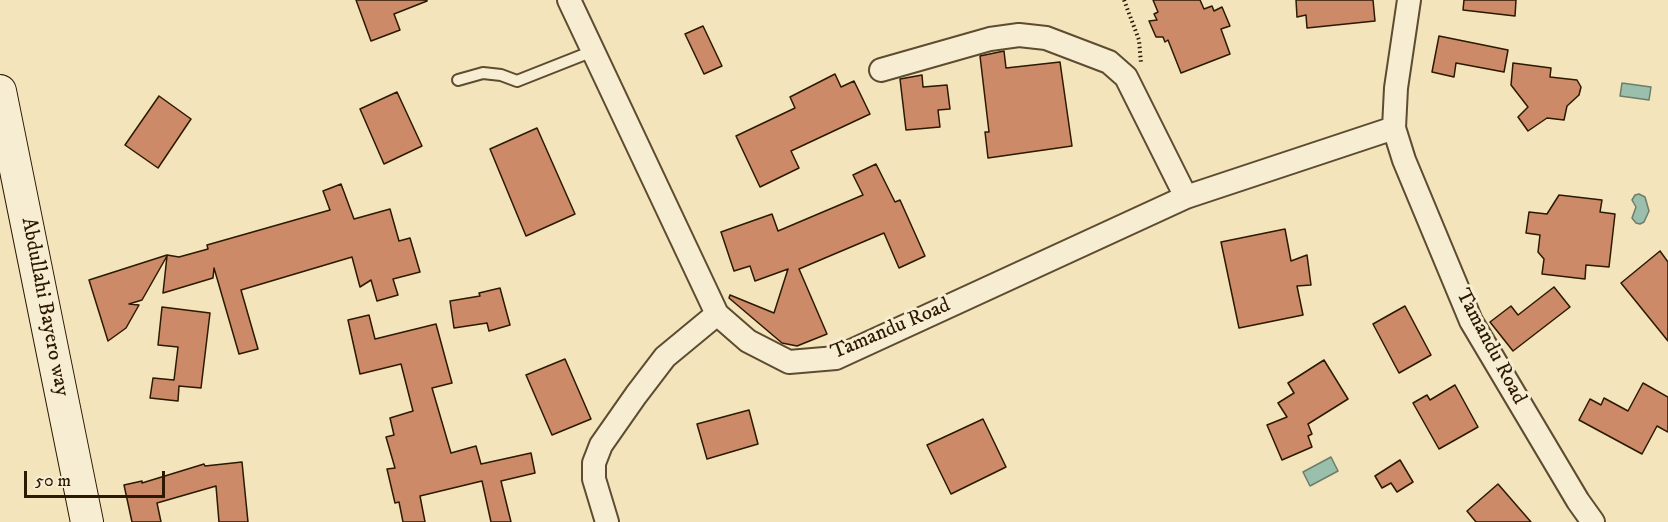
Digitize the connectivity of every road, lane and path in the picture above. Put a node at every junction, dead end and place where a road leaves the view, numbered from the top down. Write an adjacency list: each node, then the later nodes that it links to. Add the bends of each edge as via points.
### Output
1 (569, 0): 4 (street, Tamandu Road)
2 (1125, 0): 6 (path, via 1139,40)
3 (1409, 0): 9 (street, Tamandu Road)
4 (593, 51): 7 (lane, via 517,81 483,73); 11 (street, Tamandu Road)
5 (881, 70): 10 (street, via 990,39 1019,35 1046,38 1109,62 1126,76)
6 (1142, 73)
7 (458, 80)
8 (0, 91): 12 (street, Abdullahi Bayero way)
9 (1394, 128): 10 (street, Tamandu Road); 14 (street, Tamandu Road, via 1471,321)
10 (1186, 197): 11 (street, Tamandu Road, via 836,358 789,362 748,341)
11 (717, 314): 13 (street, via 665,357 601,445 594,463 594,479)
12 (87, 522)
13 (607, 522)
14 (1593, 522)

